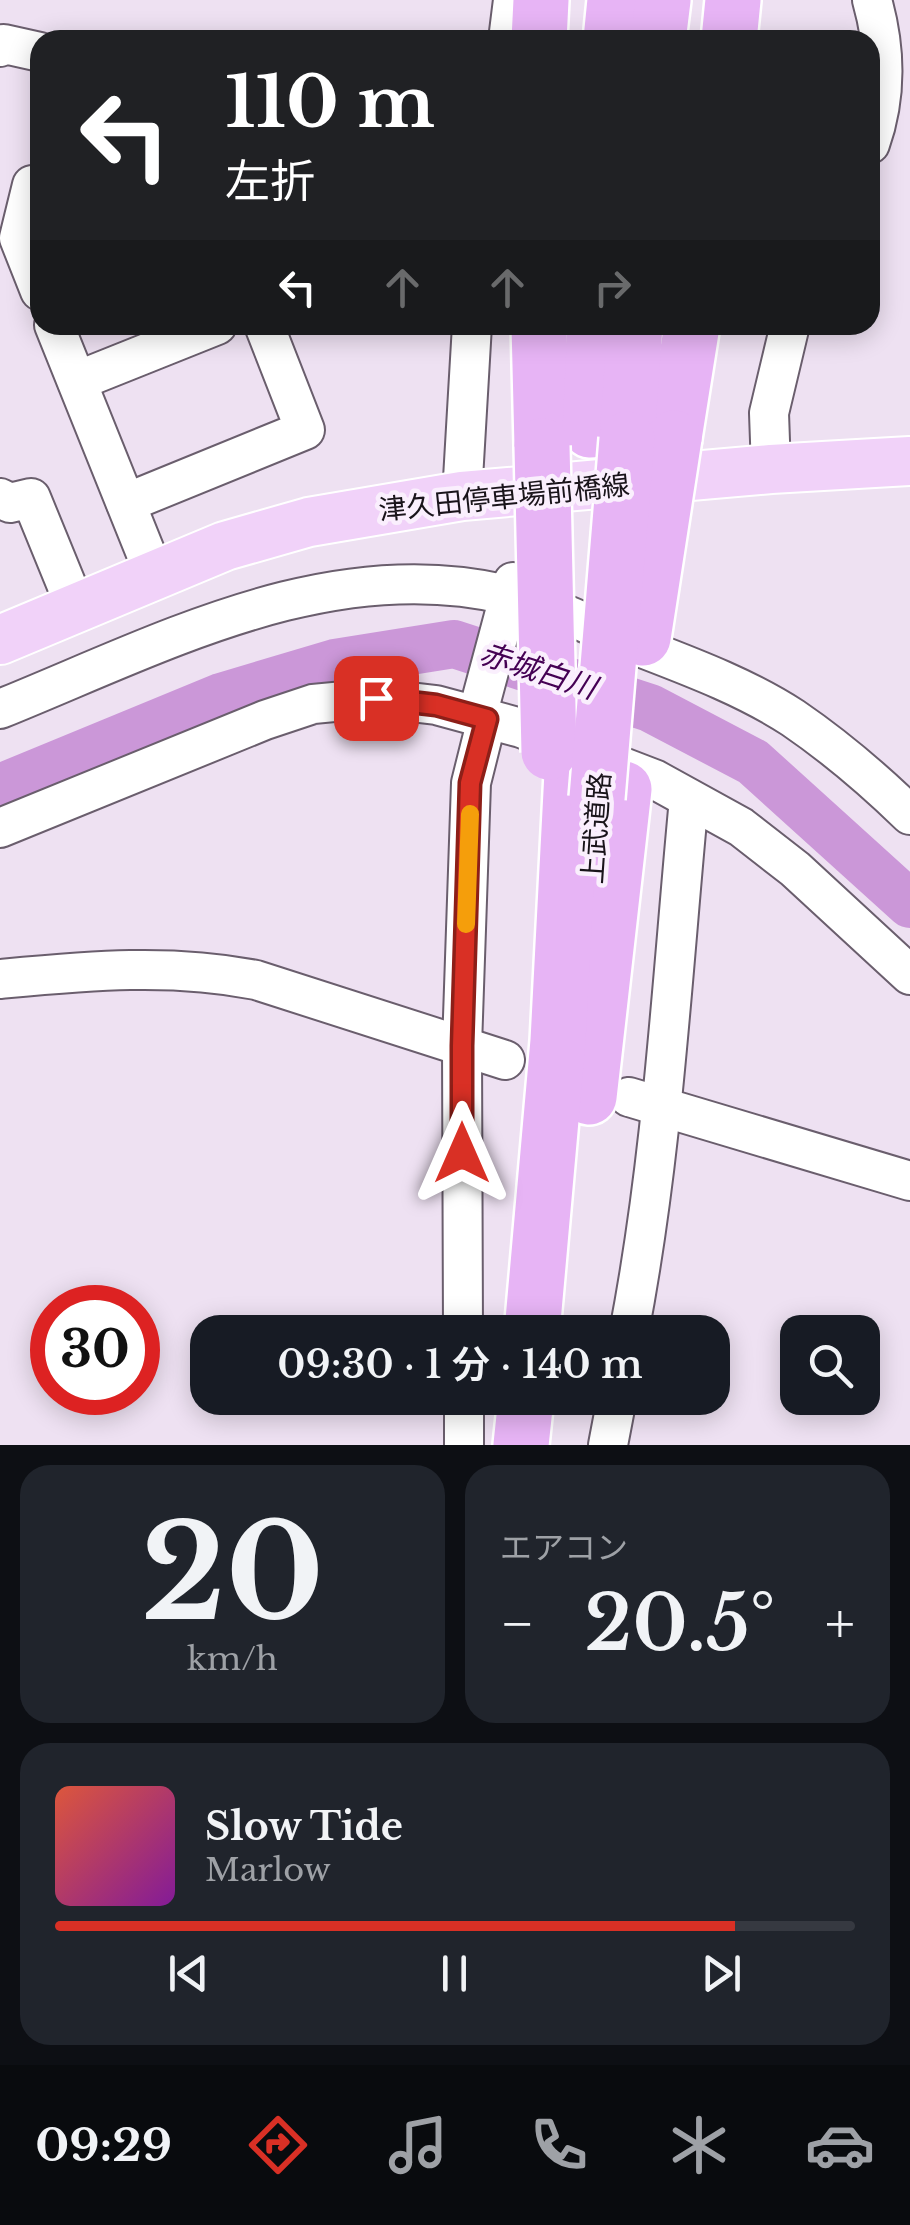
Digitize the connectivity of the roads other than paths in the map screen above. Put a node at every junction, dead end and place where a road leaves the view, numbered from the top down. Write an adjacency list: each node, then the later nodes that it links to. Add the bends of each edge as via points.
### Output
1 (512, 0): 7 (street)
2 (541, 0): 8 (highway)
3 (615, 0): 9 (highway)
4 (663, 0): 10 (highway)
5 (733, 0): 11 (highway)
6 (872, 0): 12 (street)
7 (509, 30)
8 (540, 30)
9 (612, 30)
10 (659, 30)
11 (729, 30)
12 (878, 30)
13 (880, 37): 16 (street)
14 (0, 47): 15 (street)
15 (30, 50)
16 (880, 98)
17 (24, 184): 18 (street, via 19,238)
18 (30, 265)
19 (58, 335): 28 (street)
20 (191, 335): 28 (street)
21 (268, 335): 34 (street, via 304,430)
22 (471, 335): 32 (street)
23 (545, 335): 29 (highway)
24 (597, 335): 29 (highway, 上武道路)
25 (634, 335): 29 (highway, 上武道路)
26 (686, 335): 29 (highway)
27 (788, 335): 31 (street, via 768,413)
28 (77, 381): 34 (street)
29 (624, 446): 31 (main road, 津久田停車場前橋線); 32 (main road, 津久田停車場前橋線); 36 (street, via 658,641 514,582); 41 (highway, 上武道路, bridge); 41 (highway, bridge)
30 (910, 461): 31 (main road, 津久田停車場前橋線)
31 (771, 470)
32 (462, 496): 35 (main road, 津久田停車場前橋線, via 309,522)
33 (0, 498): 37 (street, via 10,504 31,498)
34 (126, 503): 35 (street)
35 (154, 576): 37 (main road, 津久田停車場前橋線)
36 (509, 599): 39 (street, via 464,587 304,594 247,610); 40 (street); 43 (street, via 718,678 792,718)
37 (76, 608): 38 (main road, 津久田停車場前橋線)
38 (0, 640)
39 (0, 709)
40 (481, 713): 42 (street); 44 (street, via 376,698 313,704); 47 (street, via 470,783)
41 (586, 778): 52 (highway, 上武道路, via 558,1041); 53 (highway, 上武道路)
42 (689, 798): 45 (street, via 795,869); 49 (street)
43 (910, 815)
44 (0, 828)
45 (910, 975)
46 (0, 979): 47 (street, via 138,968 214,972)
47 (462, 1046): 48 (street); 51 (street)
48 (505, 1060)
49 (645, 1102): 50 (street); 54 (street, via 644,1253)
50 (910, 1182)
51 (463, 1315)
52 (554, 1315)
53 (554, 1315)
54 (633, 1315)
55 (464, 1415): 59 (street)
56 (524, 1415): 60 (highway)
57 (557, 1415): 61 (highway)
58 (614, 1415): 62 (street)
59 (464, 1445)
60 (521, 1445)
61 (554, 1445)
62 (608, 1445)

